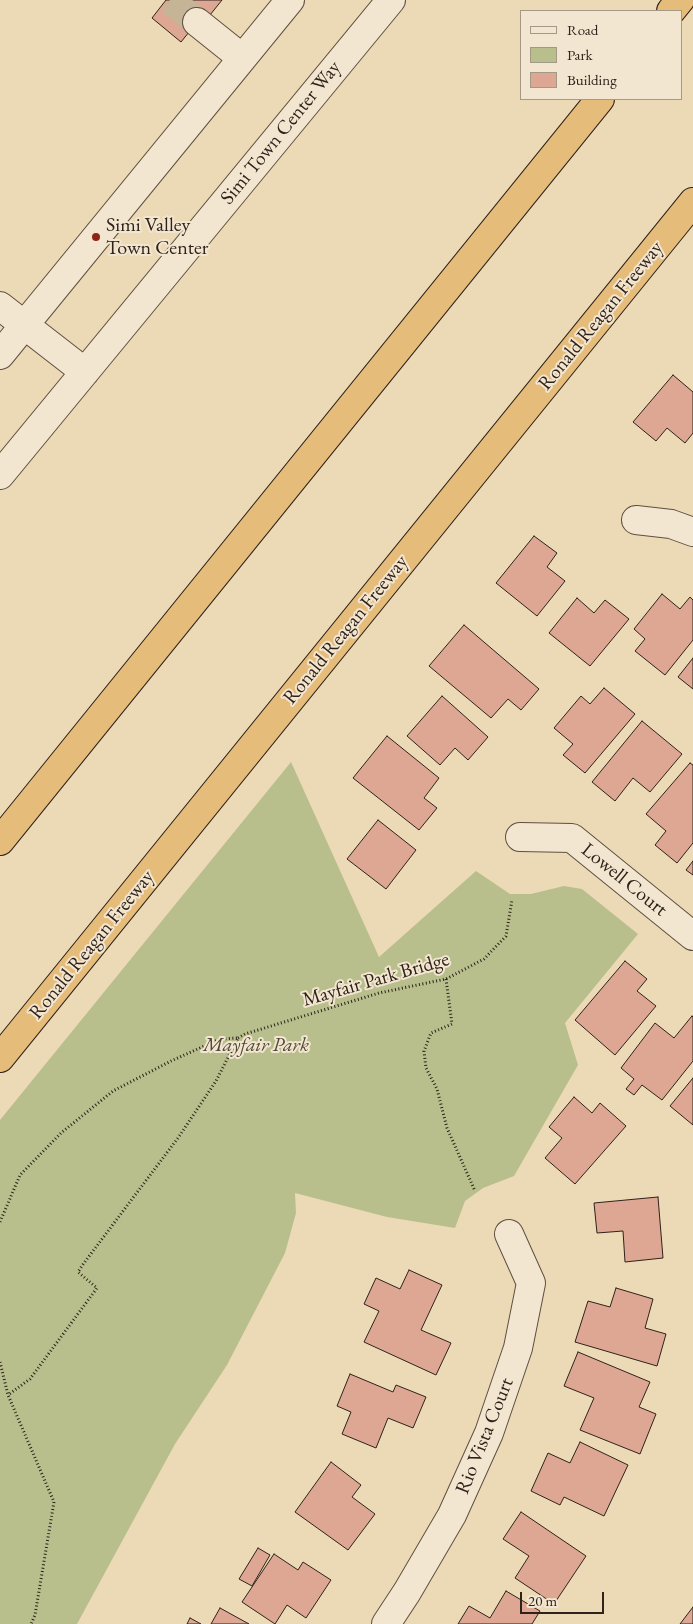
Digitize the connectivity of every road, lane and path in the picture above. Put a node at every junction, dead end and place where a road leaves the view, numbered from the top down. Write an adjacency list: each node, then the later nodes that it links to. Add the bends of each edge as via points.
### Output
1 (290, 0): 6 (street)
2 (391, 0): 12 (street, Simi Town Center Way)
3 (680, 0): 4 (highway)
4 (672, 10)
5 (197, 22): 6 (street)
6 (242, 58): 10 (street)
7 (599, 100): 17 (highway)
8 (693, 202): 22 (highway, Ronald Reagan Freeway)
9 (0, 306): 10 (street)
10 (24, 325): 11 (street); 12 (street)
11 (0, 355)
12 (85, 372): 13 (street, Simi Town Center Way)
13 (0, 475)
14 (636, 520): 15 (street, via 671,524)
15 (693, 532)
16 (520, 838): 19 (street, Lowell Court, via 572,838)
17 (0, 841)
18 (512, 900): 20 (path, Mayfair Park Bridge, via 506,936 484,959)
19 (693, 936)
20 (446, 979): 21 (path, Mayfair Park Bridge, via 380,993); 23 (path, via 452,1024 431,1033 424,1051 426,1068 438,1089 448,1128)
21 (238, 1038): 24 (path, Mayfair Park Bridge, via 220,1039 114,1091 60,1133 20,1175); 27 (path, via 216,1081 178,1138 78,1272 97,1288 30,1379)
22 (0, 1058)
23 (474, 1191)
24 (0, 1222)
25 (509, 1234): 29 (street, Rio Vista Court, via 531,1283 518,1348 490,1433 452,1515)
26 (0, 1362): 27 (path)
27 (8, 1395): 28 (path, via 54,1502)
28 (31, 1624)
29 (386, 1624)

